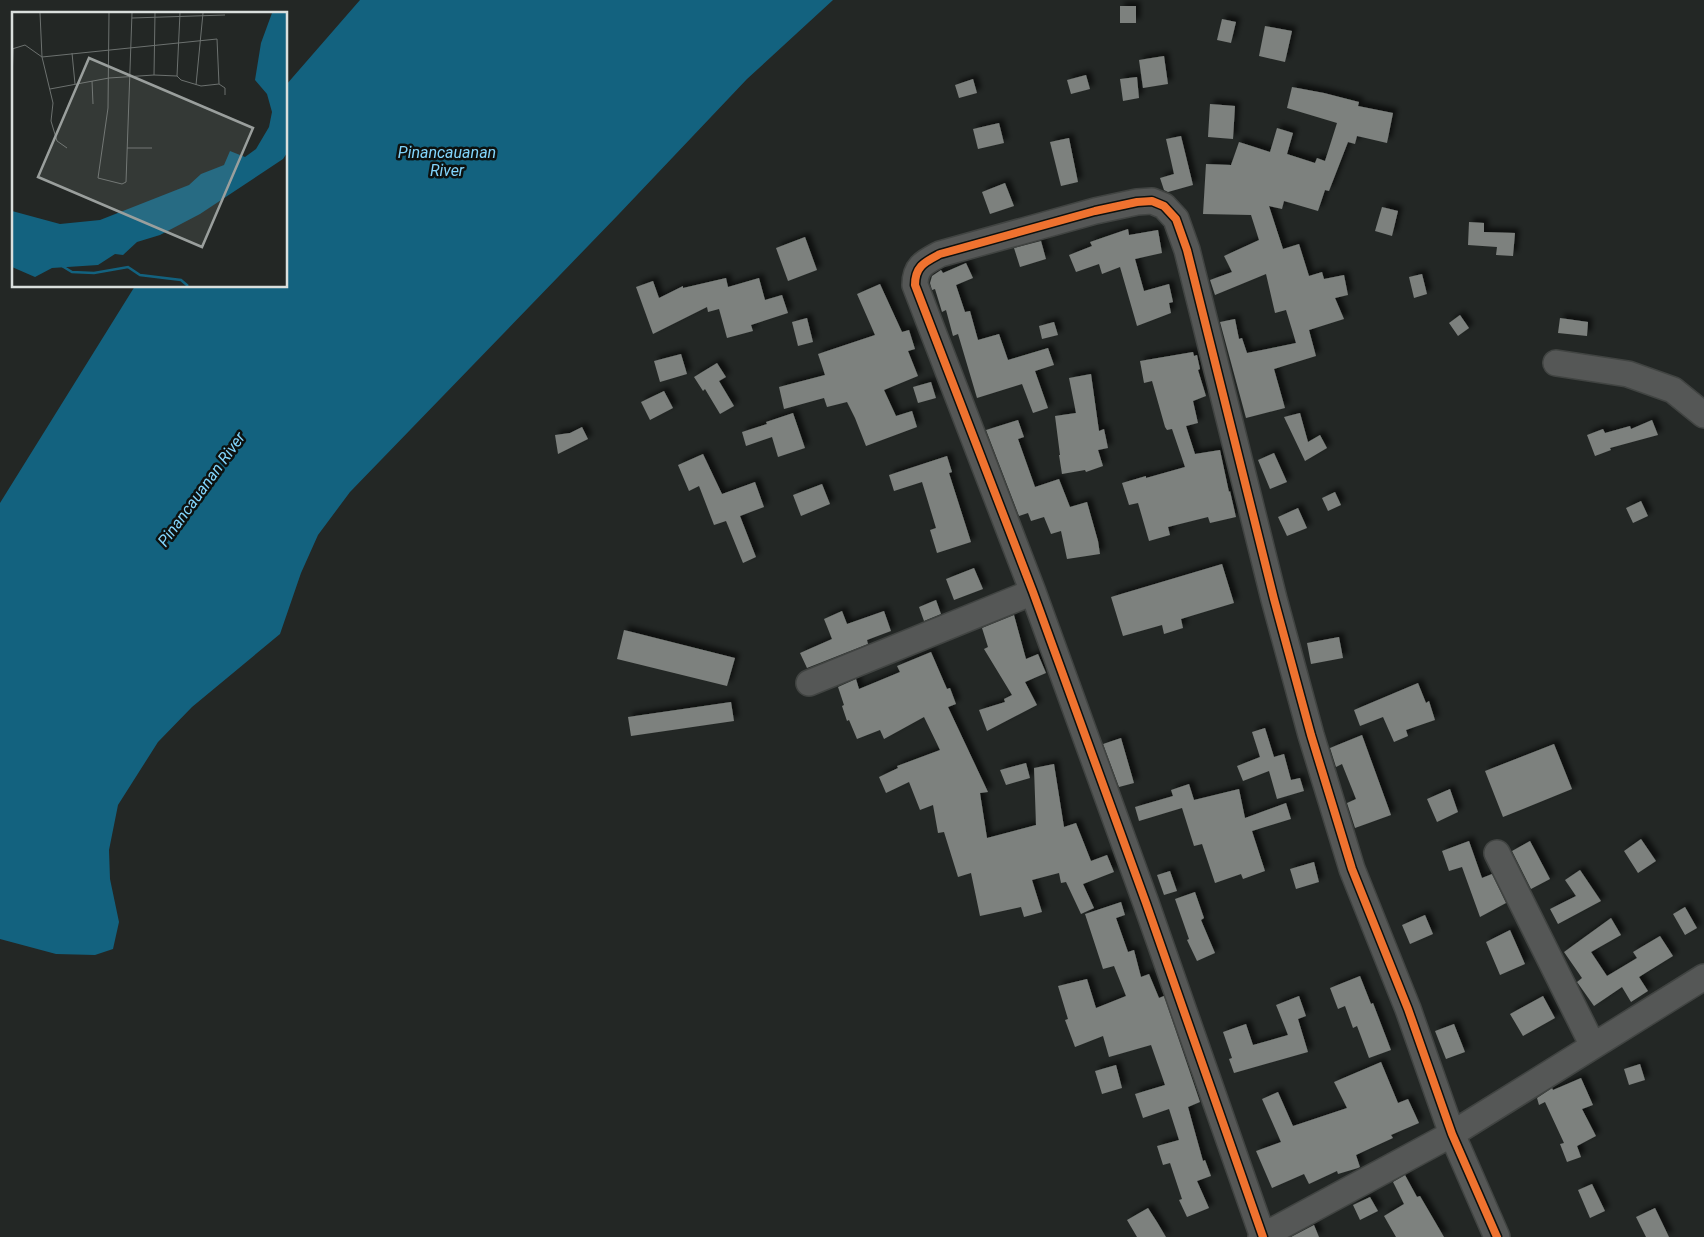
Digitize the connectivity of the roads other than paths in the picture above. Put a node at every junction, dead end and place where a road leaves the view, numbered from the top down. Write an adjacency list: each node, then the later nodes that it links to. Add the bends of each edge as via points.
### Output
1 (1556, 363): 2 (street, via 1628,374 1673,390)
2 (1704, 415)
3 (1033, 592): 4 (street); 8 (street, via 915,285 915,274 924,263 940,254 1095,211 1152,201 1164,206 1176,219 1186,250 1311,735 1352,869 1408,1009); 9 (street)
4 (809, 684)
5 (1497, 853): 7 (street)
6 (1704, 977): 7 (street)
7 (1594, 1046): 8 (street)
8 (1452, 1134): 9 (street); 10 (street)
9 (1262, 1237)
10 (1497, 1237)

